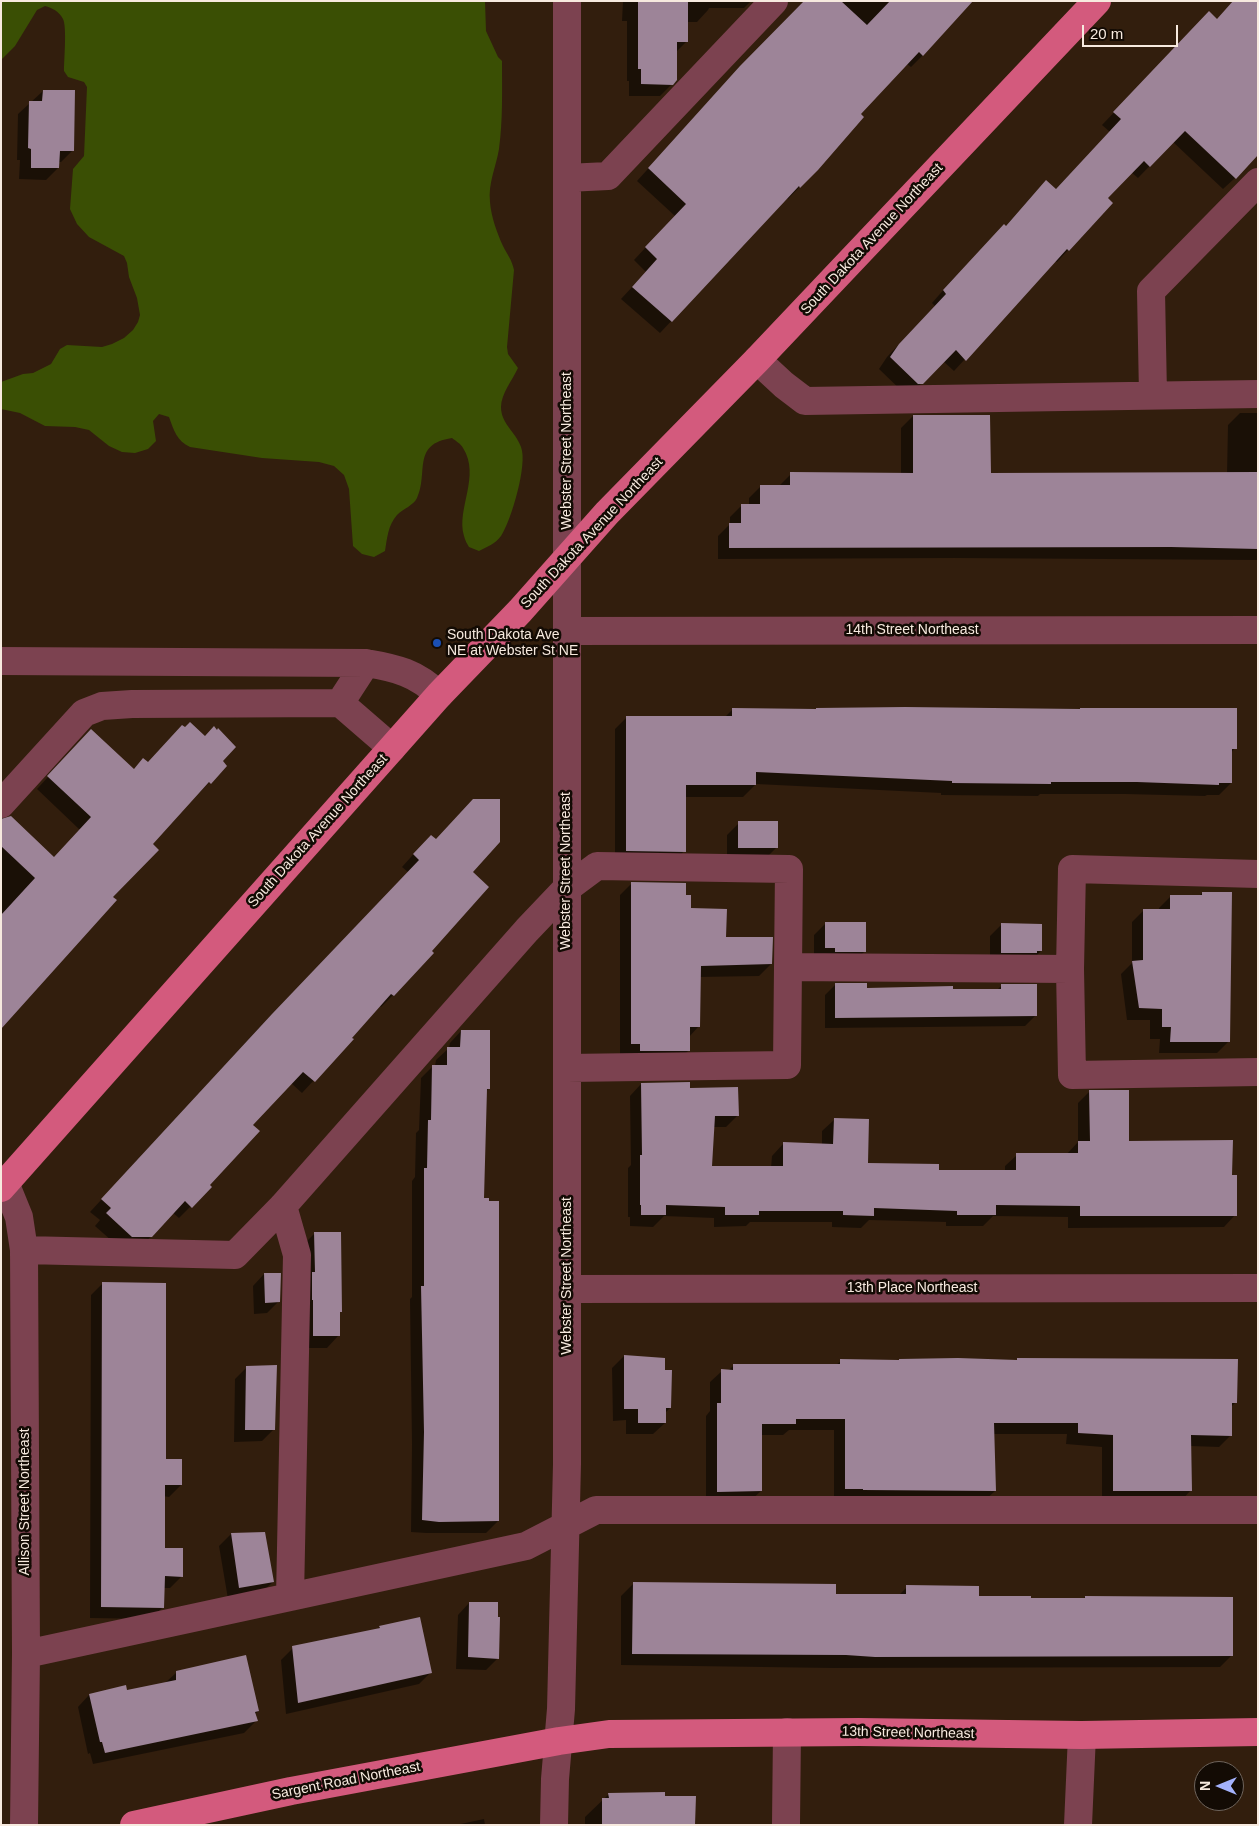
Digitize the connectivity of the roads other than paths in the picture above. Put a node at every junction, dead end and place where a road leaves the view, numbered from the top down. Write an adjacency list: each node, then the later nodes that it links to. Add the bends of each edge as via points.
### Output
1 (567, 1): 4 (street, Webster Street Northeast)
2 (774, 1): 4 (street, via 608,176)
3 (1097, 1): 6 (main road, South Dakota Avenue Northeast)
4 (567, 178): 9 (street, Webster Street Northeast)
5 (1258, 182): 8 (street, via 1151,291)
6 (757, 360): 8 (street, via 805,401); 9 (main road, South Dakota Avenue Northeast, via 607,513)
7 (1258, 394): 8 (street)
8 (1153, 395)
9 (567, 560): 10 (street, Webster Street Northeast); 14 (main road, South Dakota Avenue Northeast)
10 (567, 630): 11 (street, 14th Street Northeast); 19 (street, Webster Street Northeast)
11 (1258, 630)
12 (1, 661): 13 (street)
13 (366, 663): 14 (street, via 396,668 413,675); 15 (street)
14 (439, 695): 16 (main road, South Dakota Avenue Northeast)
15 (340, 703): 16 (street); 17 (street, via 102,706 84,713)
16 (392, 748): 24 (main road, South Dakota Avenue Northeast)
17 (1, 804)
18 (1258, 874): 21 (street, via 1072,869)
19 (566, 889): 20 (street, via 597,866 789,869); 22 (street, Webster Street Northeast); 25 (street)
20 (788, 967): 21 (street); 22 (street, via 787,1065)
21 (1070, 970): 23 (street, via 1072,1074)
22 (567, 1068): 28 (street, Webster Street Northeast)
23 (1258, 1072)
24 (4, 1185): 26 (street, Allison Street Northeast, via 19,1217)
25 (283, 1206): 26 (street, via 235,1256); 31 (street, via 296,1256)
26 (24, 1250): 32 (street, Allison Street Northeast)
27 (1258, 1288): 28 (street, 13th Place Northeast)
28 (567, 1289): 30 (street, Webster Street Northeast)
29 (1258, 1510): 30 (street, via 596,1510)
30 (565, 1526): 31 (street, via 526,1546); 36 (street, Webster Street Northeast)
31 (290, 1597): 32 (street)
32 (26, 1654): 38 (street, Allison Street Northeast)
33 (787, 1732): 35 (main road, 13th Street Northeast); 36 (main road, 13th Street Northeast, via 609,1734); 37 (street)
34 (1258, 1732): 35 (main road, 13th Street Northeast)
35 (1082, 1735): 41 (street)
36 (559, 1741): 39 (main road, Sargent Road Northeast, via 291,1791); 40 (street, Webster Street Northeast)
37 (784, 1824)
38 (24, 1825)
39 (134, 1825)
40 (554, 1825)
41 (1078, 1825)

